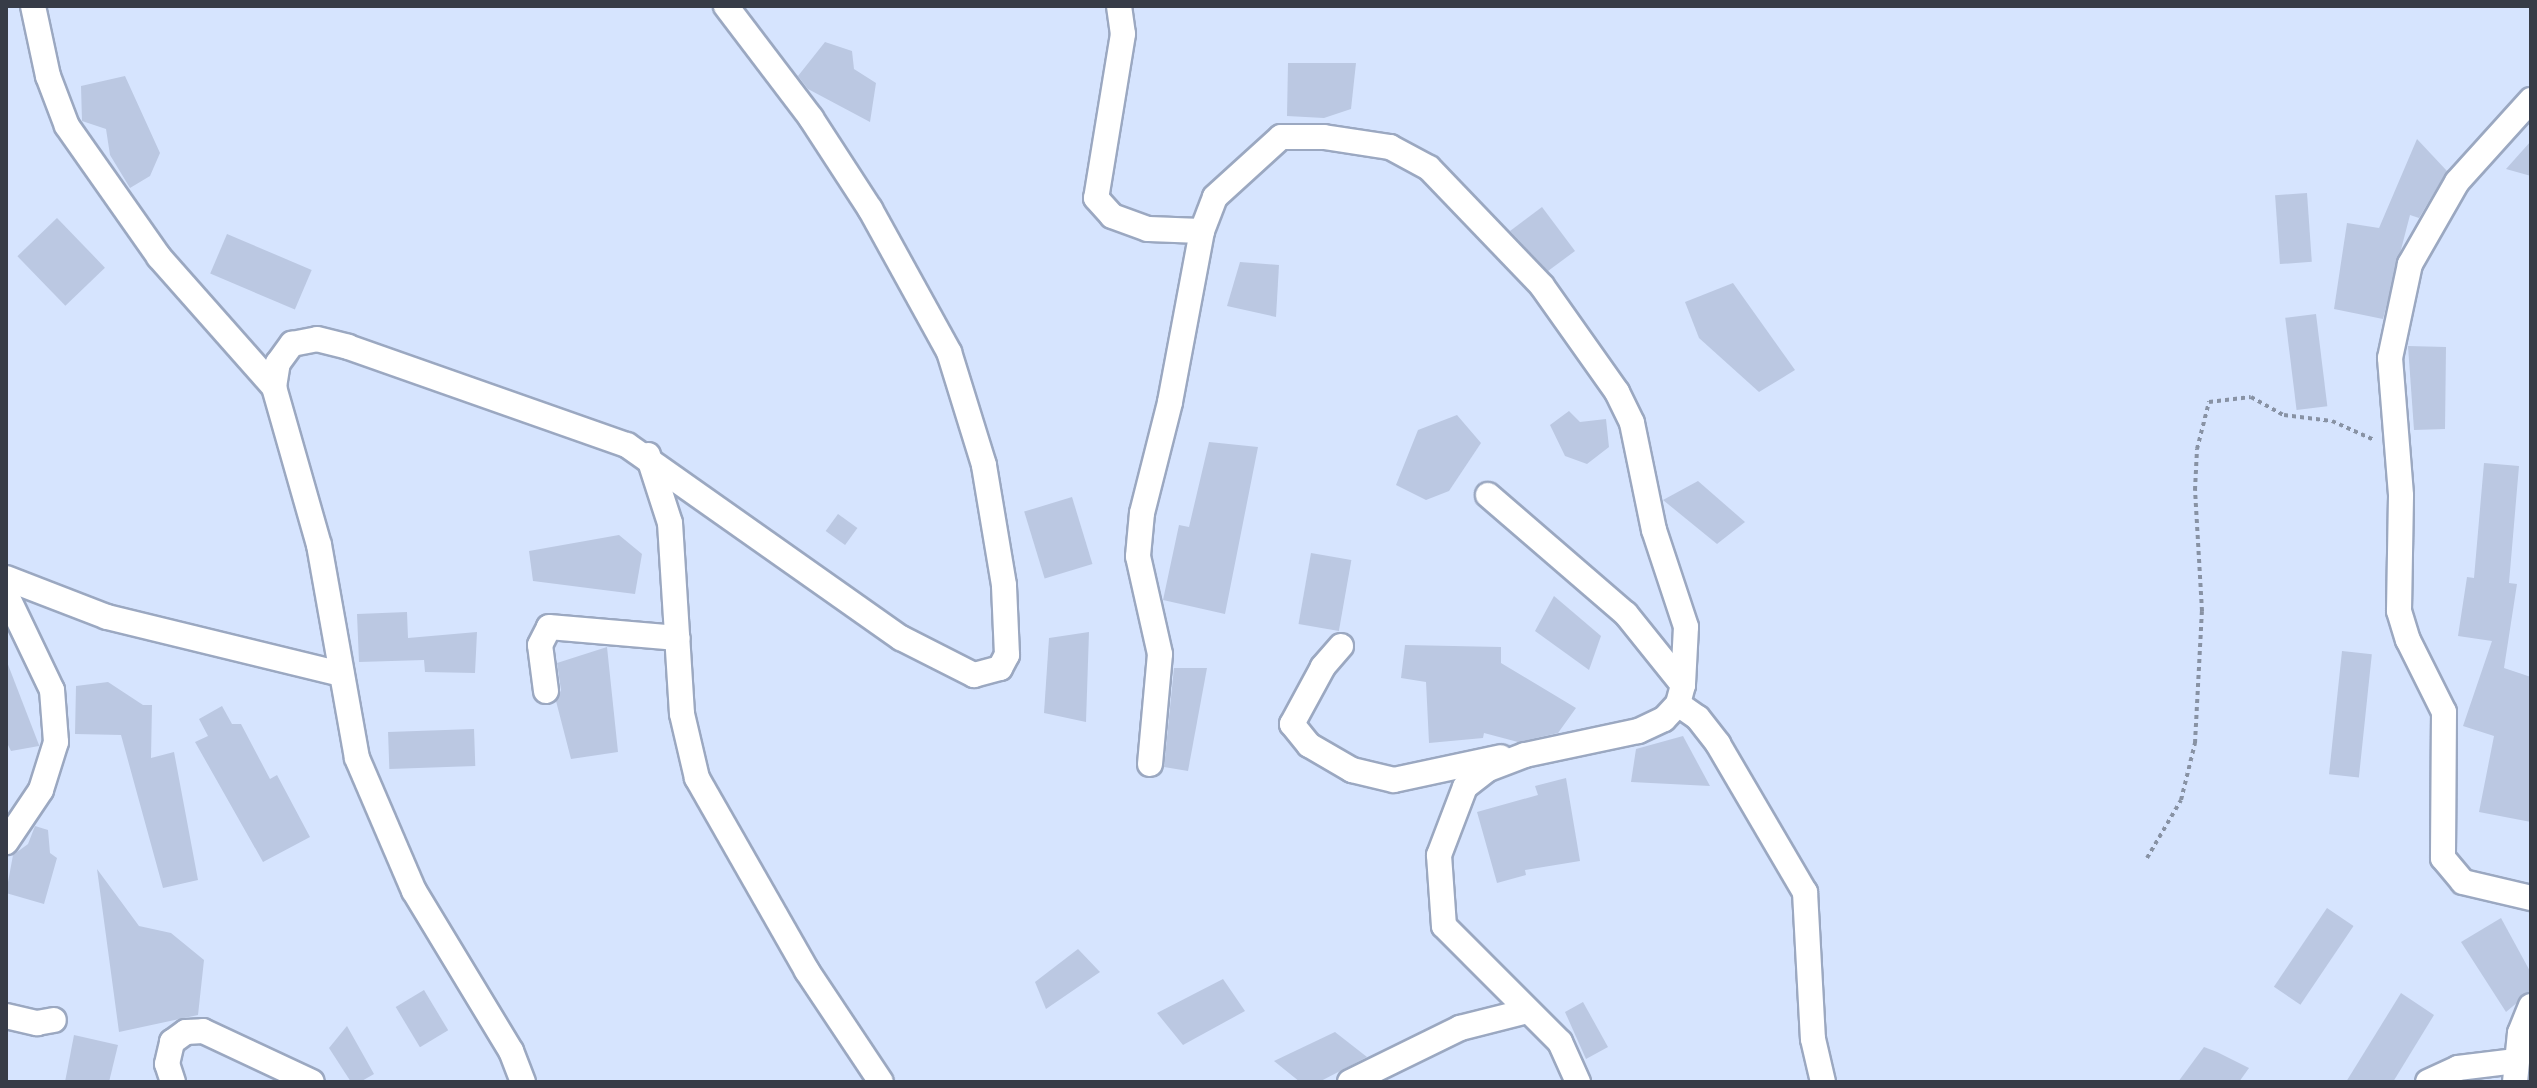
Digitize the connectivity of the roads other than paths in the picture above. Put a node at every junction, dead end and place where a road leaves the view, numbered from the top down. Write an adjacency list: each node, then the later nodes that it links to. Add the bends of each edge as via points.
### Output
1 (33, 6): 6 (street, via 48,76 67,126 159,257)
2 (726, 6): 7 (street, via 811,118 870,209 949,352 984,465 1004,585 1007,655 1000,668 974,675 901,638 805,574)
3 (1119, 6): 5 (street, via 1123,34 1096,198 1112,216 1148,229)
4 (2531, 100): 19 (street, via 2457,182 2410,264 2390,358 2399,611 2408,640 2439,697 2446,728 2443,858 2463,882)
5 (1202, 231): 15 (street, via 1215,197 1281,137 1390,147 1429,168 1542,286 1617,392 1632,423 1654,530 1686,627); 17 (street, via 1170,402 1142,513 1138,556 1160,654)
6 (274, 387): 7 (street, via 278,363 292,344 317,339); 13 (street, via 319,545)
7 (648, 455): 11 (street, via 670,523)
8 (1488, 495): 15 (street, via 1626,614)
9 (6, 578): 13 (street, via 107,617)
10 (6, 594): 18 (street, via 52,690 56,742 41,790)
11 (678, 638): 14 (street, via 549,627 540,645); 28 (street, via 682,714 697,778 807,971)
12 (1341, 646): 16 (street, via 1323,667 1292,724 1293,731 1328,758 1394,780)
13 (341, 674): 27 (street, via 357,758 386,833 414,891 511,1051)
14 (546, 691)
15 (1680, 694): 16 (street, via 1664,719 1638,731); 31 (street, via 1718,744 1805,892 1813,1039)
16 (1525, 755): 21 (street, via 1488,769 1465,787 1453,808 1437,879 1444,926)
17 (1150, 764)
18 (6, 842)
19 (2531, 898)
20 (2531, 1006): 24 (street, via 2525,1013)
21 (1527, 1011): 29 (street, via 1460,1028); 30 (street, via 1560,1042)
22 (6, 1016): 23 (street, via 29,1023)
23 (54, 1020)
24 (2516, 1071): 32 (street, via 2458,1068)
25 (173, 1082): 26 (street, via 167,1064 172,1042 186,1032 203,1031)
26 (312, 1082)
27 (523, 1082)
28 (881, 1082)
29 (1350, 1082)
30 (1578, 1082)
31 (1823, 1082)
32 (2428, 1082)

